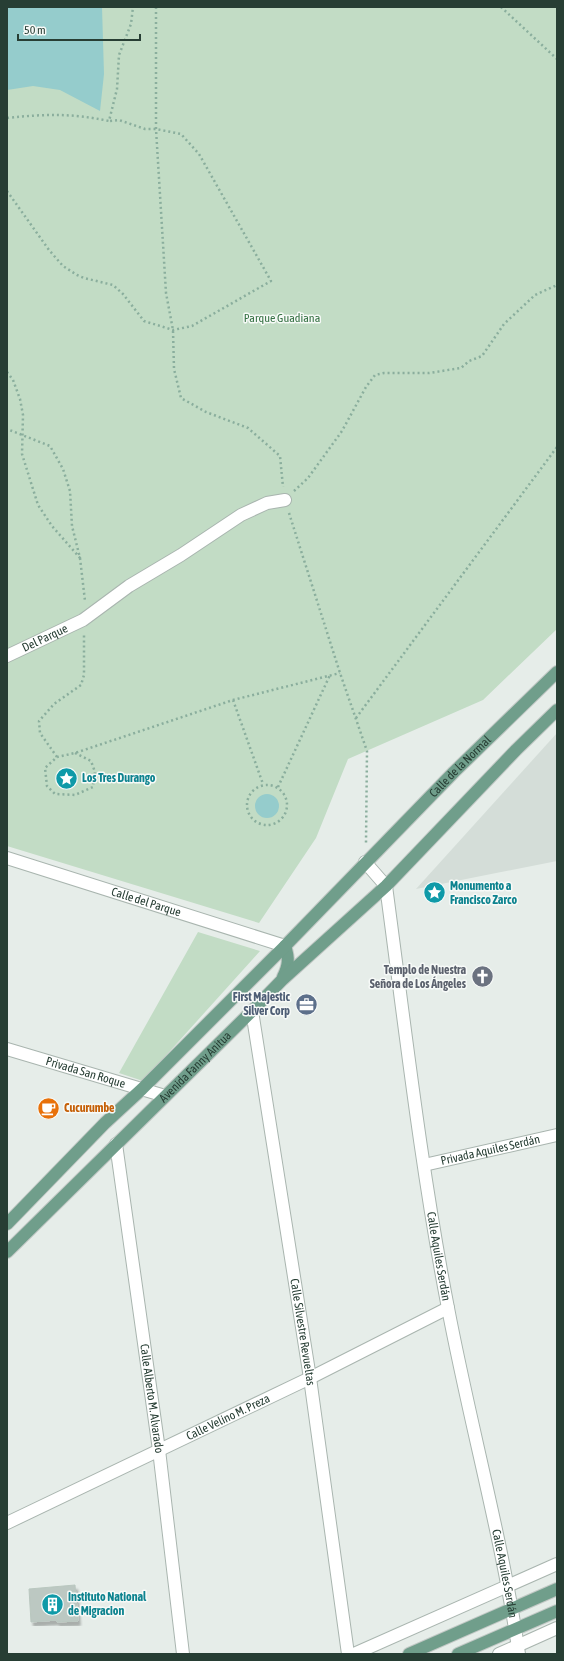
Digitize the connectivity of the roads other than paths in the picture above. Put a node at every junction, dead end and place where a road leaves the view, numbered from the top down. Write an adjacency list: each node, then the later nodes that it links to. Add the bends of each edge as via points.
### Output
1 (285, 500): 2 (street, Del Parque, via 267,503 241,515 129,586 83,620)
2 (7, 656)
3 (557, 672): 6 (main road, Calle de la Normal)
4 (557, 710): 7 (main road)
5 (7, 858): 8 (street, Calle del Parque)
6 (365, 862): 7 (street); 8 (main road, Avenida Fanny Anitua)
7 (386, 886): 9 (main road, Avenida Fanny Anitua); 16 (street, Calle Aquiles Serdán)
8 (285, 946): 9 (main road, via 289,964); 12 (main road, Avenida Fanny Anitua)
9 (282, 980): 10 (main road, Avenida Fanny Anitua)
10 (252, 1011): 13 (main road, Avenida Fanny Anitua); 20 (street, Calle Silvestre Revueltas)
11 (7, 1049): 12 (street, Privada San Roque)
12 (142, 1089): 13 (street, Privada San Roque); 17 (main road, Avenida Fanny Anitua)
13 (165, 1096): 15 (main road, Avenida Fanny Anitua)
14 (557, 1135): 16 (street, Privada Aquiles Serdán)
15 (116, 1144): 18 (main road, Avenida Fanny Anitua); 21 (street, Calle Alberto M. Alvarado)
16 (424, 1165): 19 (street, Calle Aquiles Serdán)
17 (7, 1224)
18 (7, 1252)
19 (448, 1308): 20 (street, Calle Velino M. Preza); 24 (street, Calle Aquiles Serdán)
20 (310, 1378): 21 (street, Calle Velino M. Preza); 32 (street, Calle Silvestre Revueltas)
21 (159, 1450): 22 (street, Calle Velino M. Preza); 31 (street, Calle Alberto M. Alvarado)
22 (7, 1523)
23 (557, 1564): 24 (street)
24 (507, 1586): 26 (street, Calle Aquiles Serdán); 33 (street)
25 (557, 1589): 26 (main road)
26 (511, 1609): 29 (street, Calle Aquiles Serdán); 34 (main road)
27 (557, 1611): 29 (main road)
28 (557, 1628): 30 (street)
29 (515, 1629): 30 (street, Calle Aquiles Serdán); 35 (main road)
30 (518, 1650): 36 (street)
31 (183, 1654)
32 (348, 1654)
33 (354, 1654)
34 (408, 1654)
35 (458, 1654)
36 (499, 1654)

